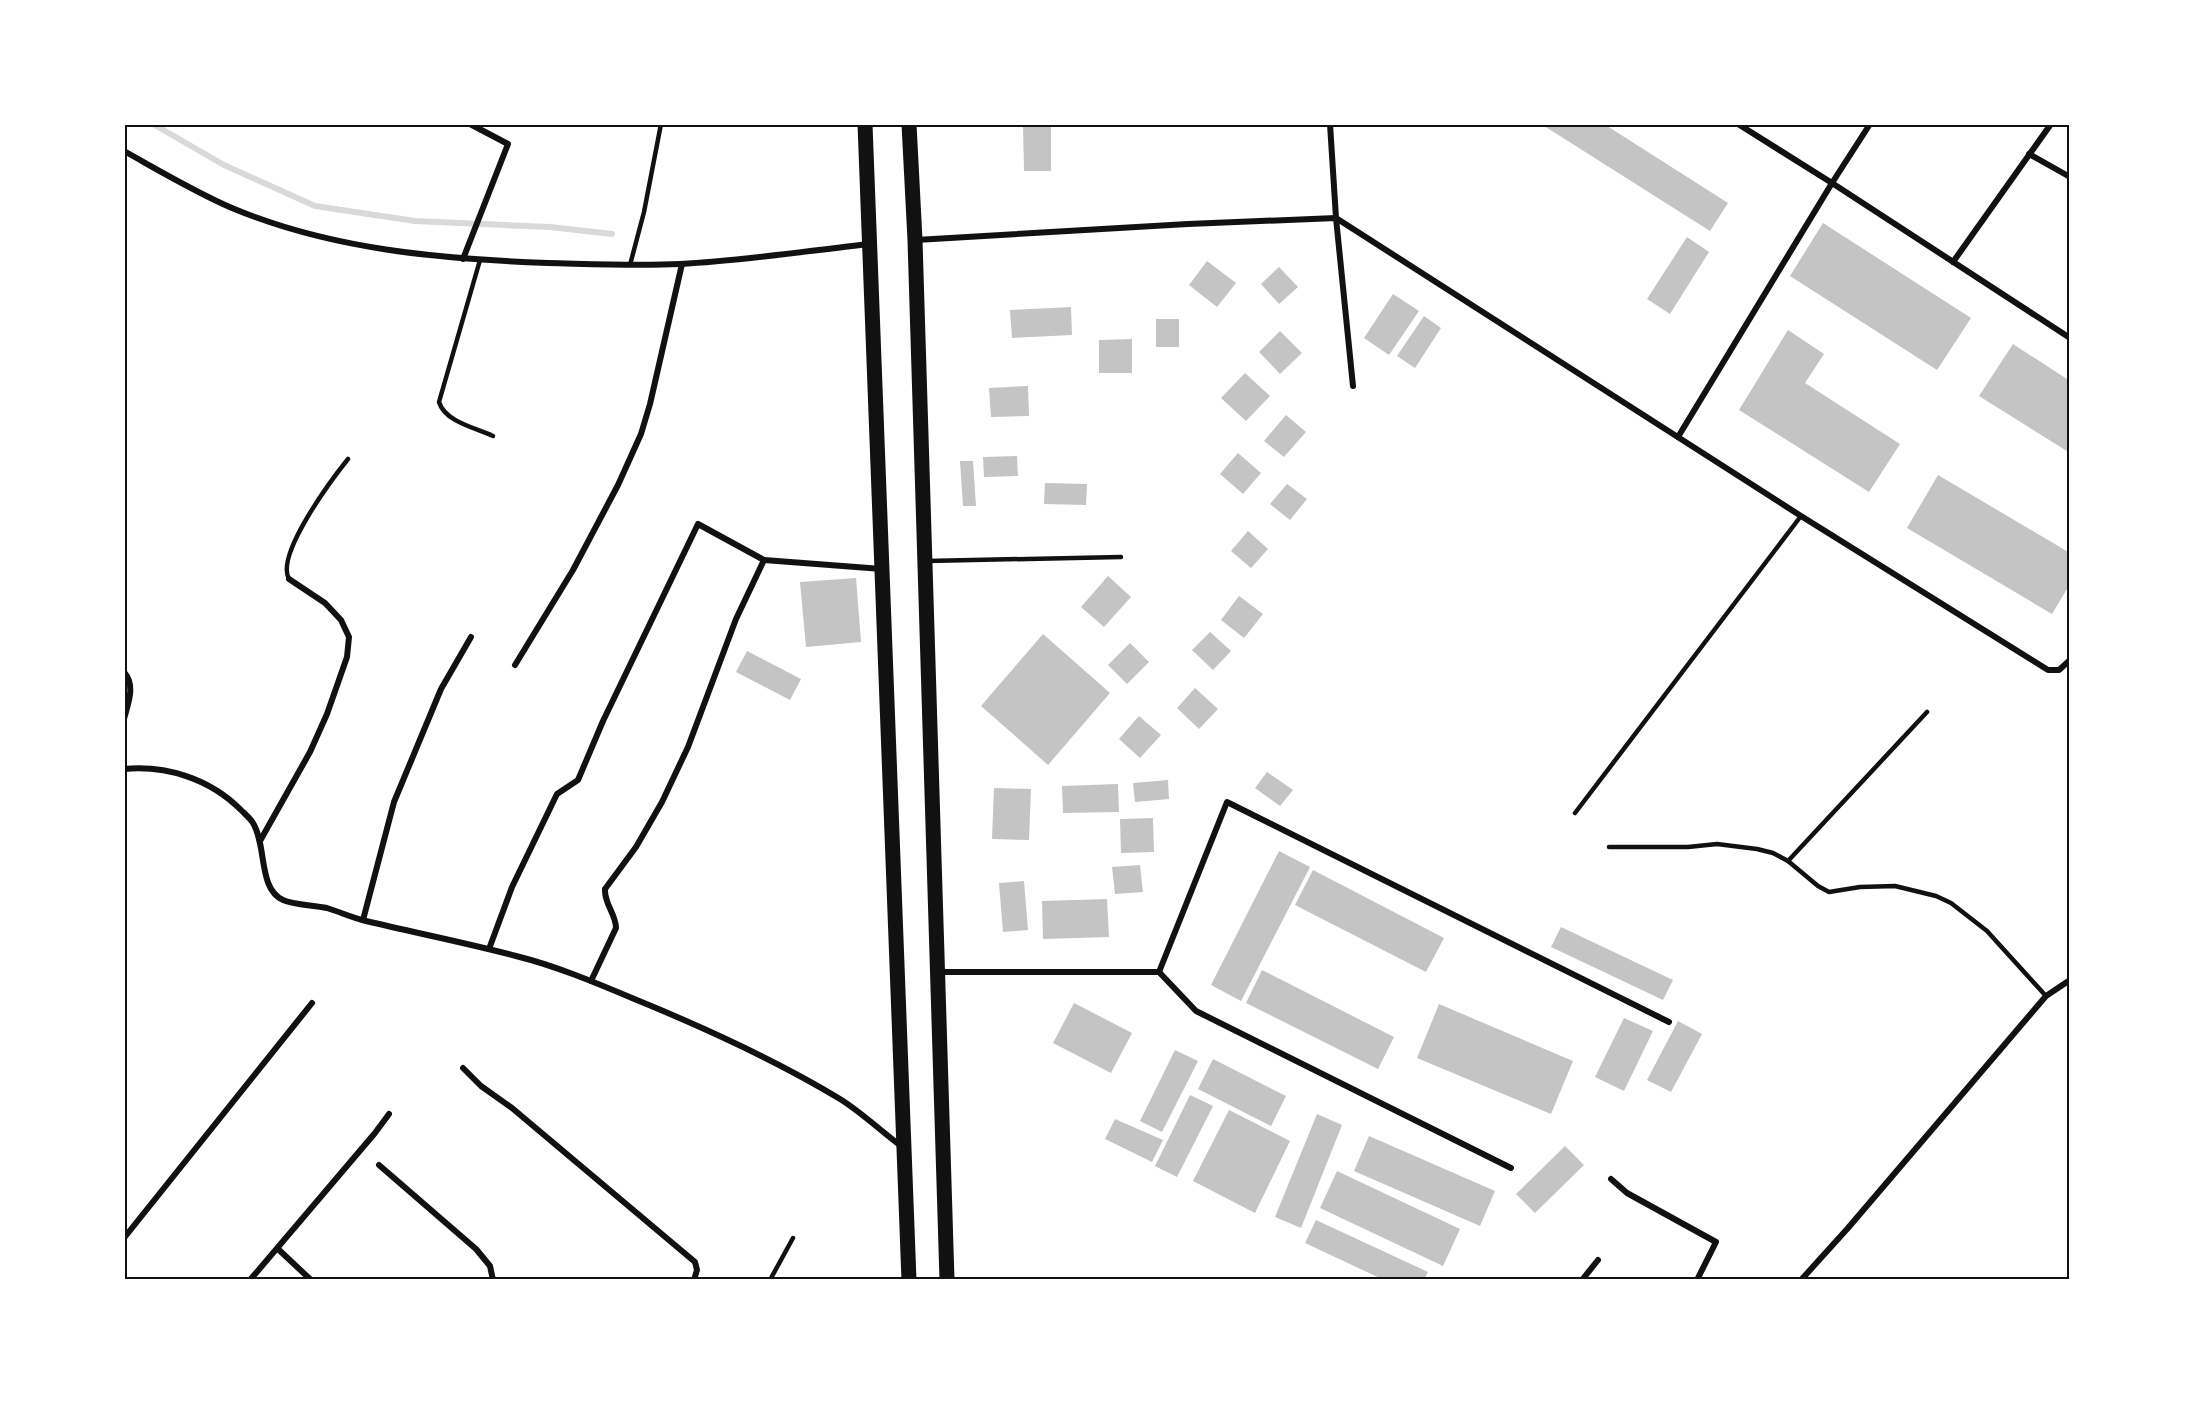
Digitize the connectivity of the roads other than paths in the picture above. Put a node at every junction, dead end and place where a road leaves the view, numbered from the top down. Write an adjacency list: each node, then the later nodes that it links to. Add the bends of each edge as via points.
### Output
1 (470, 124): 16 (street, via 508,144)
2 (661, 124): 20 (lane)
3 (865, 124): 15 (main road)
4 (909, 124): 14 (main road)
5 (1330, 124): 13 (street)
6 (1738, 124): 12 (street)
7 (1870, 124): 12 (street)
8 (2051, 124): 10 (street)
9 (124, 151): 16 (street, via 232,208 285,227 345,242)
10 (2029, 154): 11 (street); 18 (street)
11 (2070, 177)
12 (1832, 183): 18 (street); 24 (street)
13 (1336, 218): 14 (street); 22 (street); 24 (street)
14 (915, 240): 29 (main road)
15 (869, 244): 19 (street); 30 (main road)
16 (463, 259): 17 (street)
17 (480, 260): 20 (street); 23 (lane, via 439,402 449,417)
18 (1953, 262): 21 (street)
19 (682, 264): 20 (street); 34 (street, via 641,434 573,570)
20 (630, 265)
21 (2070, 338)
22 (1353, 386)
23 (493, 436)
24 (1678, 437): 26 (street)
25 (348, 459): 31 (lane, via 315,502 287,560)
26 (1801, 516): 33 (street, via 2048,670 2059,670); 39 (lane)
27 (1120, 556): 29 (lane)
28 (764, 560): 30 (street); 44 (street, via 698,524 578,780 557,794 512,887); 48 (street, via 735,619 662,802 636,847 604,889 616,928)
29 (924, 561): 45 (main road)
30 (883, 569): 54 (main road)
31 (289, 579): 40 (street, via 325,603 341,620 349,637 347,657 310,752)
32 (471, 637): 43 (street, via 441,689 394,802)
33 (2070, 660)
34 (515, 665)
35 (124, 672): 37 (street, via 131,692)
36 (1927, 712): 42 (lane)
37 (124, 719)
38 (124, 770): 40 (street, via 168,771 210,786 253,822)
39 (1575, 813)
40 (260, 841): 43 (street, via 267,883 273,893 284,901 324,907)
41 (1609, 847): 42 (lane, via 1717,844 1757,849)
42 (1788, 861): 49 (lane, via 1829,892 1895,886 1951,903 1987,931)
43 (363, 920): 44 (street)
44 (489, 949): 48 (street)
45 (936, 972): 46 (street); 68 (main road)
46 (1159, 972): 51 (street, via 1227,802); 56 (street, via 1196,1011)
47 (2070, 980): 49 (street)
48 (591, 981): 54 (street, via 701,1027 784,1068 842,1100)
49 (2046, 996): 71 (street)
50 (312, 1003): 58 (street)
51 (1669, 1022)
52 (463, 1068): 65 (street, via 695,1262)
53 (389, 1114): 60 (street)
54 (904, 1148): 67 (main road)
55 (379, 1165): 64 (street, via 476,1249 490,1266)
56 (1511, 1168)
57 (1611, 1179): 70 (street, via 1627,1193 1716,1242)
58 (124, 1238)
59 (793, 1238): 66 (lane)
60 (278, 1249): 62 (street); 63 (street)
61 (1598, 1260): 69 (street)
62 (250, 1280)
63 (311, 1280)
64 (493, 1280)
65 (694, 1280)
66 (770, 1280)
67 (909, 1280)
68 (947, 1280)
69 (1582, 1280)
70 (1697, 1280)
71 (1801, 1280)

